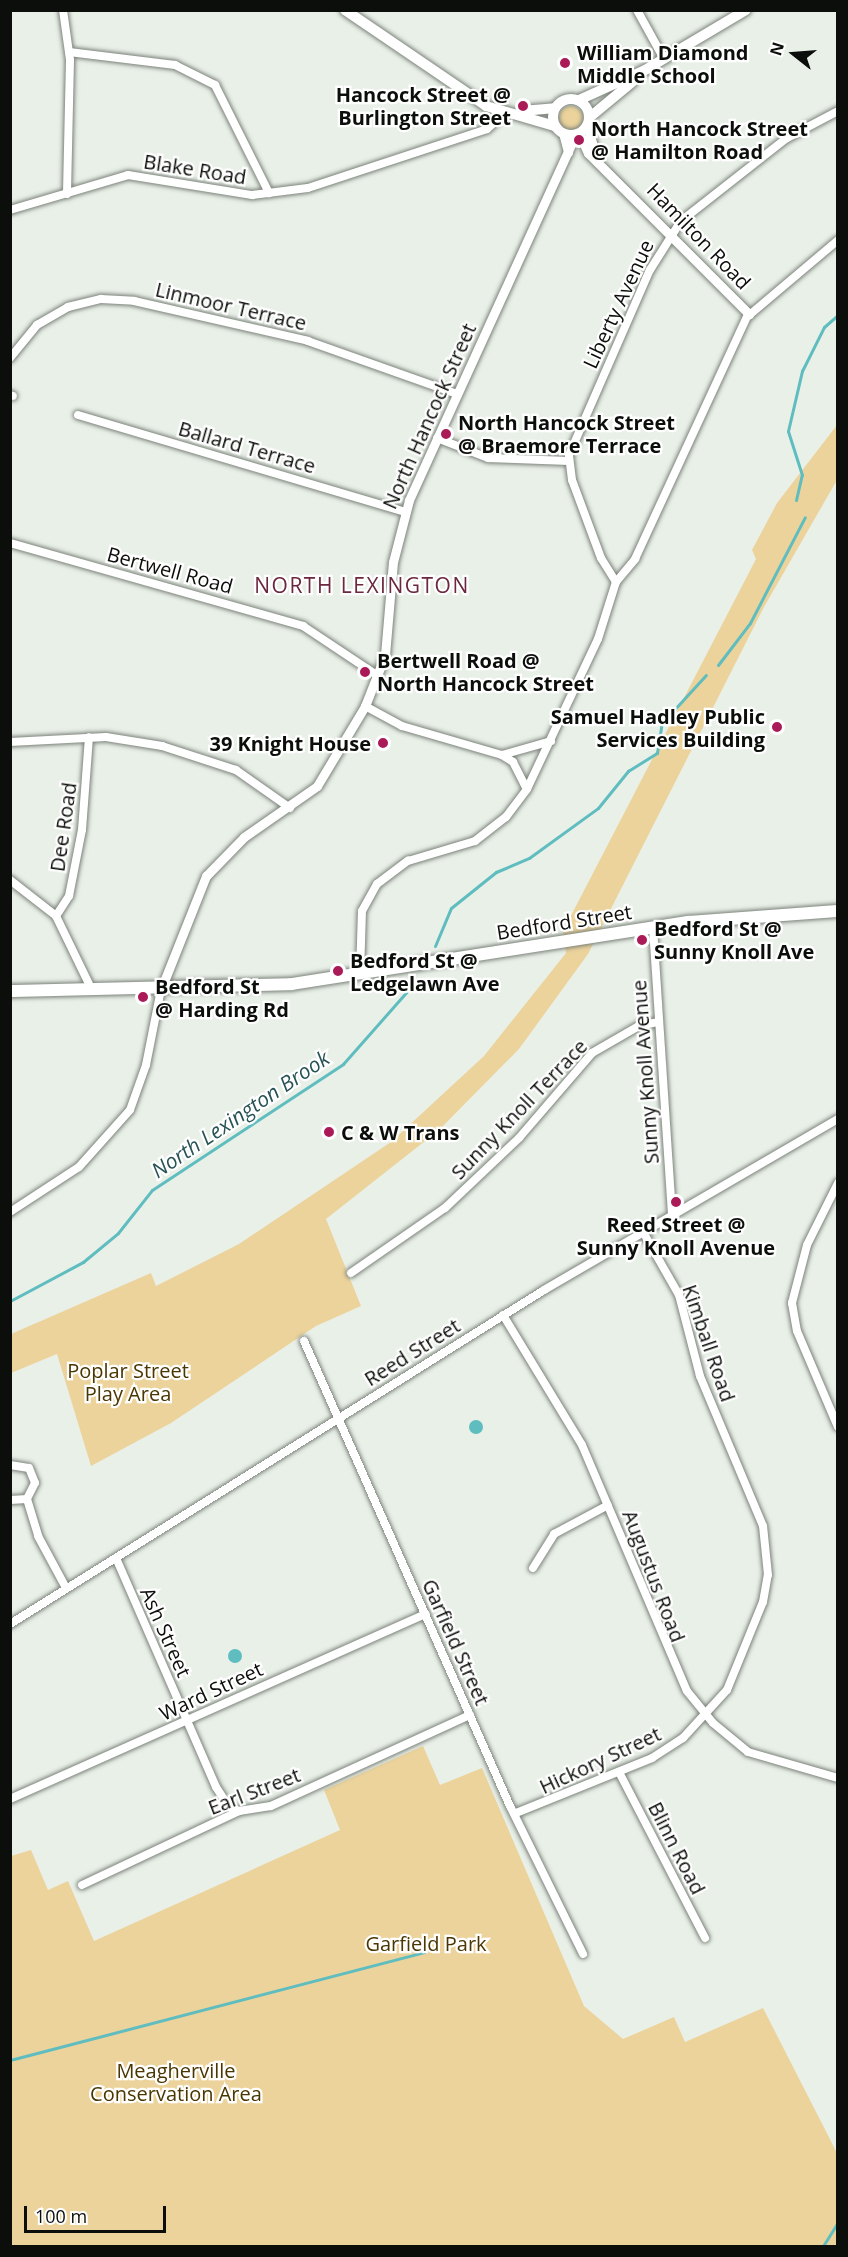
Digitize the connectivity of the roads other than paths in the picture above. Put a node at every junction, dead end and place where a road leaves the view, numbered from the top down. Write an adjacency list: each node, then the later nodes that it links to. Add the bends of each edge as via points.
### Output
1 (63, 10): 5 (street)
2 (345, 10): 11 (main road, via 486,106)
3 (636, 10): 6 (street)
4 (746, 10): 6 (main road)
5 (69, 52): 15 (street, via 175,65 215,85); 16 (street)
6 (664, 59): 7 (main road)
7 (645, 70): 8 (main road); 12 (main road)
8 (579, 100): 9 (main road, via 563,100); 12 (main road)
9 (555, 108): 11 (main road); 13 (main road)
10 (837, 111): 18 (street, Liberty Avenue, via 771,149)
11 (506, 112): 13 (main road); 15 (street, Blake Road, via 487,129 308,188)
12 (583, 128): 13 (main road); 14 (street, North Hancock Street); 18 (street, Hamilton Road, via 588,153)
13 (559, 130): 14 (street)
14 (568, 152): 22 (street, North Hancock Street)
15 (269, 193): 16 (street, Blake Road, via 252,195 128,175)
16 (67, 194): 17 (street, Blake Road)
17 (10, 210)
18 (671, 232): 20 (street, Hamilton Road); 25 (street, Liberty Avenue)
19 (837, 240): 20 (street)
20 (749, 314): 28 (street, via 634,559)
21 (10, 358): 22 (street, Linmoor Terrace, via 37,325 68,307 101,299 134,301 308,341)
22 (457, 394): 24 (street, North Hancock Street)
23 (78, 415): 26 (street, Ballard Terrace)
24 (438, 438): 25 (street, via 488,458); 26 (street, North Hancock Street)
25 (569, 461): 28 (street, via 600,555)
26 (405, 512): 29 (street, North Hancock Street)
27 (10, 543): 29 (street, Bertwell Road, via 303,626)
28 (616, 582): 32 (street, via 603,628)
29 (378, 676): 30 (street, North Hancock Street)
30 (365, 706): 34 (street, via 402,726); 36 (street, North Hancock Street, via 317,786)
31 (89, 737): 33 (street); 36 (street, via 162,746 206,759 252,779); 39 (street, Dee Road, via 82,830 69,896)
32 (551, 741): 34 (street); 35 (street)
33 (10, 742)
34 (502, 755): 35 (street, via 513,762)
35 (527, 789): 41 (street, via 506,817 474,841 408,861 377,884 362,911)
36 (290, 808): 42 (street, North Hancock Street, via 244,837 206,876)
37 (10, 880): 39 (street)
38 (837, 911): 40 (main road, Bedford Street)
39 (56, 916): 43 (street)
40 (653, 928): 41 (main road, Bedford Street); 45 (street, Sunny Knoll Avenue)
41 (360, 974): 42 (main road, Bedford Street, via 258,987)
42 (160, 989): 43 (main road, Bedford Street); 48 (street, via 146,1065 130,1110 79,1167)
43 (92, 990): 44 (main road, Bedford Street)
44 (10, 991)
45 (658, 1022): 49 (street, Sunny Knoll Avenue); 51 (street, Sunny Knoll Terrace, via 639,1026 592,1053 519,1138 445,1208)
46 (837, 1119): 49 (street, Reed Street)
47 (837, 1183): 55 (street, via 804,1252 792,1304 797,1331)
48 (10, 1212)
49 (672, 1214): 50 (street, Reed Street)
50 (643, 1232): 52 (street, Reed Street); 58 (street, Kimball Road, via 679,1295 700,1376)
51 (351, 1272)
52 (503, 1315): 54 (street, Reed Street); 60 (street, Augustus Road, via 582,1445)
53 (304, 1341): 54 (street, Garfield Street)
54 (341, 1416): 61 (street, Reed Street); 64 (street, Garfield Street)
55 (837, 1427)
56 (10, 1465): 57 (street, via 24,1465 32,1472)
57 (27, 1499): 59 (street); 63 (street, via 38,1536)
58 (754, 1499): 67 (street, Hickory Street, via 768,1547 764,1602 737,1670)
59 (10, 1500)
60 (608, 1505): 62 (street, via 554,1534); 67 (street, Augustus Road, via 665,1651)
61 (116, 1558): 63 (street, Reed Street); 68 (street, Ash Street)
62 (532, 1568)
63 (66, 1588): 65 (street, Reed Street)
64 (426, 1614): 66 (street, Garfield Street); 68 (street, Ward Street)
65 (10, 1624)
66 (470, 1715): 72 (street, Earl Street, via 271,1806); 73 (street, Garfield Street)
67 (705, 1715): 69 (street, Hickory Street, via 652,1758); 70 (street, Augustus Road, via 765,1761)
68 (185, 1719): 71 (street, Ward Street); 72 (street, Ash Street, via 216,1787 229,1807)
69 (619, 1772): 73 (street, Hickory Street); 75 (street, Blinn Road)
70 (837, 1778)
71 (10, 1799)
72 (239, 1811): 74 (street, Earl Street)
73 (516, 1813): 76 (street, Garfield Street)
74 (82, 1885)
75 (705, 1938)
76 (583, 1954)

